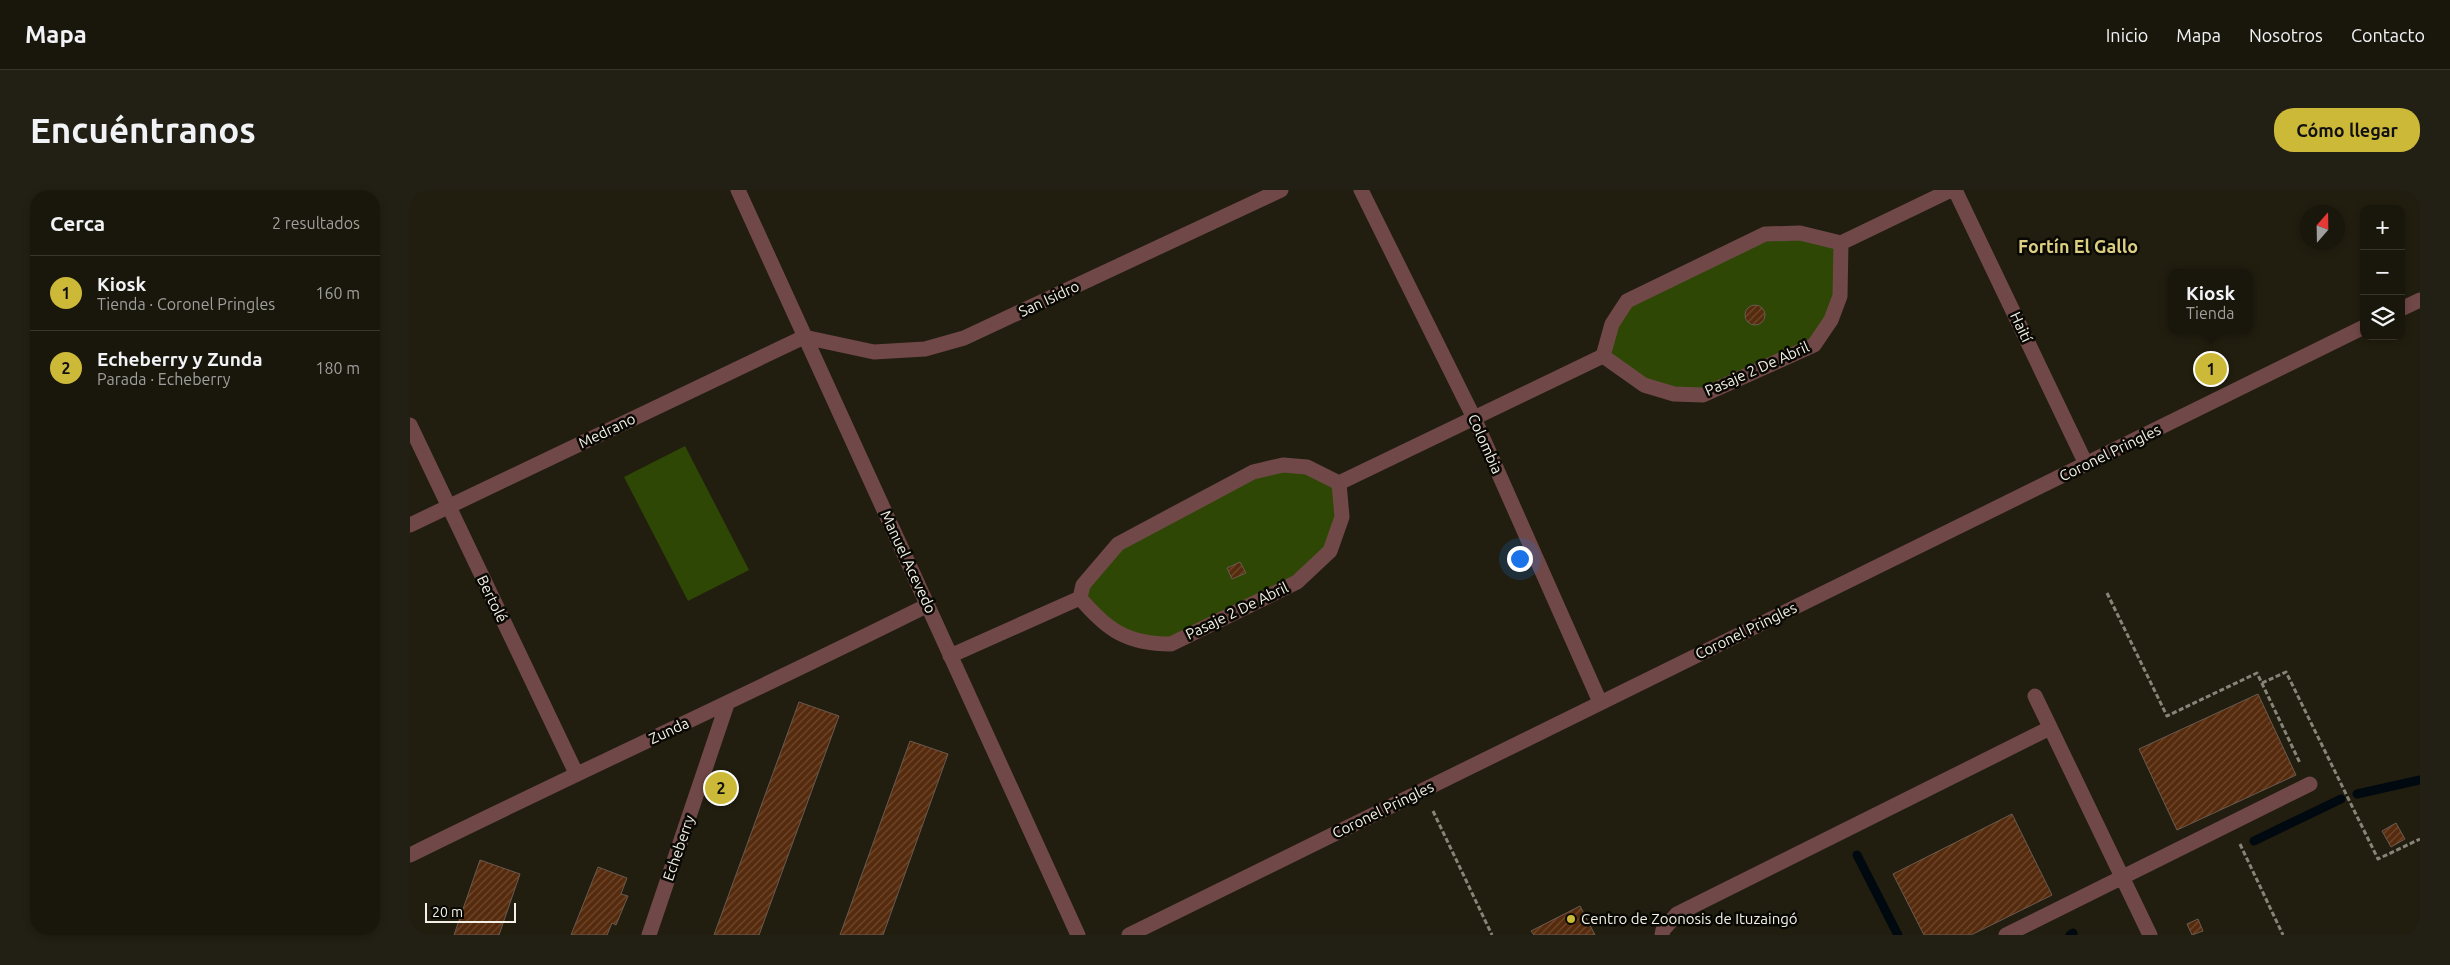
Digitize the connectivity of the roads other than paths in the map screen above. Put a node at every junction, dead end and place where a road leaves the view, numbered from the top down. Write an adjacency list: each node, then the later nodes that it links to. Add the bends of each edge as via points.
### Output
1 (738, 190): 10 (street, Manuel Acevedo)
2 (1280, 190): 10 (street, San Isidro, via 964,338 924,349 874,352)
3 (1361, 190): 12 (street, Colombia)
4 (1951, 190): 6 (street)
5 (1956, 190): 14 (street, Haití)
6 (1841, 243): 11 (street, via 1800,233 1765,234 1627,301 1612,324); 11 (street, Pasaje 2 De Abril, via 1840,296 1831,320 1814,345 1704,395 1674,394 1644,385)
7 (2420, 300): 8 (street)
8 (2405, 307)
9 (2360, 330): 14 (street, Coronel Pringles)
10 (804, 337): 16 (street, Medrano); 19 (street, Manuel Acevedo)
11 (1602, 356): 12 (street)
12 (1474, 418): 15 (street); 22 (street, Colombia)
13 (410, 425): 16 (street, Bertolé)
14 (2086, 464): 22 (street, Coronel Pringles)
15 (1339, 483): 18 (street, via 1307,467 1283,465 1253,472 1118,544 1083,585); 18 (street, Pasaje 2 De Abril, via 1342,516 1330,551 1297,582 1170,644 1134,640 1100,622)
16 (448, 508): 17 (street, Medrano); 25 (street, Bertolé)
17 (410, 525)
18 (1080, 598): 20 (street)
19 (928, 605): 20 (street, Manuel Acevedo); 23 (street, Zunda)
20 (950, 656): 30 (street, Manuel Acevedo)
21 (2035, 696): 24 (street)
22 (1600, 702): 31 (street, Coronel Pringles)
23 (727, 704): 25 (street, Zunda); 29 (street, Echeberry)
24 (2050, 728): 28 (street); 32 (street, via 1677,914)
25 (576, 773): 27 (street, Zunda)
26 (2310, 784): 28 (street)
27 (410, 855)
28 (2122, 877): 33 (street); 34 (street)
29 (649, 935)
30 (1078, 935)
31 (1129, 935)
32 (1662, 935)
33 (2006, 935)
34 (2150, 935)

